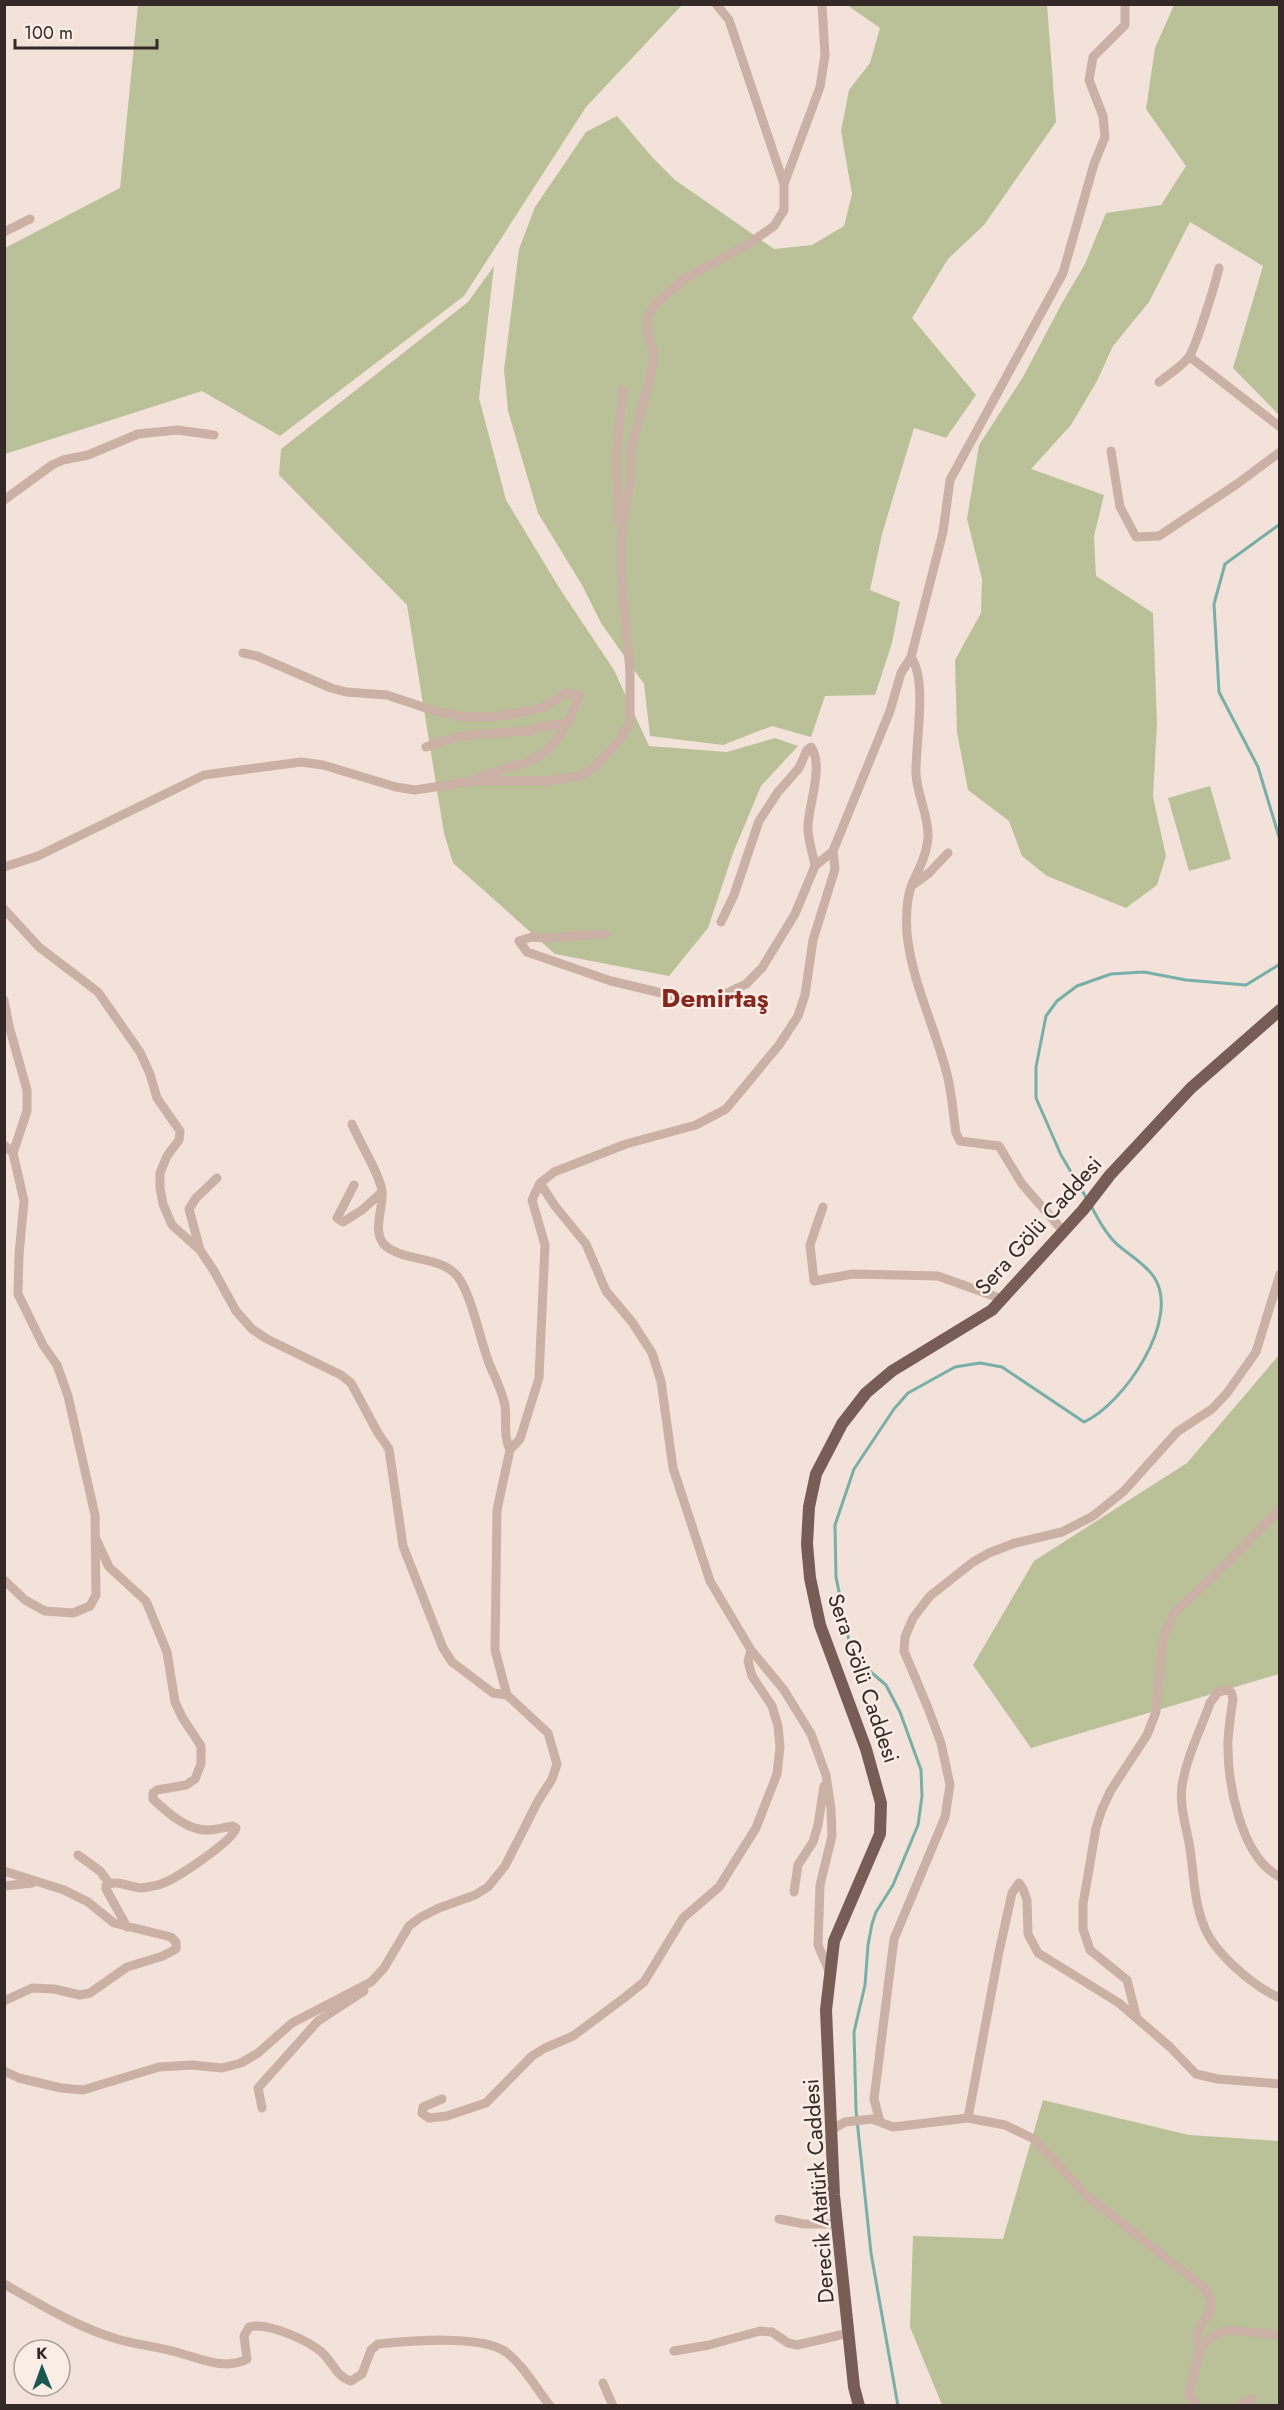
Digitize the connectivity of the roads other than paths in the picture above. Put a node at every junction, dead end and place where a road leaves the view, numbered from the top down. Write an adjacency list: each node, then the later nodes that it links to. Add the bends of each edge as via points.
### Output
1 (716, 4): 4 (street, via 729,20)
2 (822, 4): 4 (street, via 825,55 820,87)
3 (1125, 4): 18 (street, via 1125,25 1093,57 1089,80 1103,116 1105,137 1063,273 950,480 943,532)
4 (784, 184): 16 (street, via 784,210 774,226 684,279 655,304 648,316 653,366 631,449 632,482)
5 (30, 219): 6 (street)
6 (4, 232)
7 (1219, 268): 8 (street)
8 (1190, 357): 9 (street); 11 (street)
9 (1159, 382)
10 (623, 390): 16 (street, via 616,471)
11 (1280, 427)
12 (214, 435): 15 (street, via 177,430 138,434 52,465)
13 (1111, 451): 14 (street, via 1120,507 1136,537 1159,536)
14 (1280, 452)
15 (4, 501)
16 (621, 539): 21 (street, via 630,715 618,742 580,776 545,781)
17 (243, 653): 19 (street, via 331,688 387,695 465,717 505,716 544,707 566,693 579,695)
18 (911, 657): 22 (street, via 901,673 890,711); 26 (street, via 917,665 919,696 916,775 928,838)
19 (567, 723): 20 (street, via 530,731 459,737); 21 (street, via 556,741 536,758)
20 (426, 747)
21 (473, 781): 25 (street, via 415,790 300,762 204,775 38,856)
22 (833, 851): 24 (street); 36 (street, via 835,869 813,940 798,1016 726,1109 696,1125 626,1144 554,1173)
23 (948, 853): 26 (street)
24 (816, 866): 28 (street, via 808,827 816,772 812,747 759,821); 29 (street, via 795,914 762,968 746,984 712,1000 691,1000 611,981 527,952 519,941)
25 (4, 867)
26 (912, 885): 40 (street, via 907,934 948,1075 956,1133 960,1141 999,1146 1022,1184)
27 (4, 909): 41 (street, via 39,947 98,992 140,1052 157,1098 180,1131 160,1173 163,1204 172,1225)
28 (721, 922)
29 (606, 933)
30 (4, 1000): 34 (street, via 27,1090 27,1111)
31 (1280, 1010): 40 (main road, Sera Gölü Caddesi, via 1191,1088)
32 (352, 1124): 38 (street)
33 (4, 1145): 34 (street)
34 (13, 1153): 46 (street, via 24,1201 18,1294 57,1365 68,1396 95,1515)
35 (217, 1178): 41 (street, via 189,1209)
36 (540, 1184): 44 (street, via 532,1200 545,1245 539,1378 520,1439); 48 (street, via 586,1244 606,1291 652,1353 661,1381 673,1468 695,1536 710,1581)
37 (354, 1185): 38 (street, via 337,1218 343,1222)
38 (382, 1192): 44 (street, via 379,1235 386,1247 447,1267 458,1277 505,1404 505,1439)
39 (823, 1207): 43 (street, via 810,1245 814,1281 853,1274 938,1276)
40 (1063, 1231): 43 (main road, Sera Gölü Caddesi)
41 (200, 1250): 49 (street, via 236,1311 252,1329 351,1383 390,1449 403,1546 443,1647 452,1662 493,1693)
42 (1280, 1274): 69 (street, via 1256,1352 1239,1376 1212,1408 1177,1432 1124,1491 1093,1516 1062,1532 1015,1543 974,1562 930,1596 913,1618 904,1651 941,1743 950,1785 945,1817 894,1939 874,2098)
43 (1002, 1299): 60 (main road, Sera Gölü Caddesi, via 982,1316 892,1371 866,1393 842,1424 816,1474 809,1507 810,1578 820,1625 866,1749 881,1803 880,1834 834,1941)
44 (510, 1450): 49 (street, via 497,1510 494,1622 495,1650)
45 (1280, 1509): 63 (street, via 1174,1613 1163,1637 1156,1712 1147,1735 1111,1790 1096,1828 1083,1904 1083,1929 1090,1950 1127,1980)
46 (95, 1537): 47 (street, via 96,1595 90,1606 73,1613 45,1611 25,1600); 55 (street, via 109,1567 146,1601 167,1652 175,1702 201,1746 201,1764 195,1779 186,1785 157,1790 153,1798 194,1828 236,1828 235,1834 218,1849 161,1884 143,1888)
47 (4, 1580)
48 (751, 1650): 50 (street, via 784,1690 811,1734); 66 (street, via 748,1661 752,1676 772,1706 778,1726 777,1774 756,1828 719,1887 683,1918 644,1982 624,1998 573,2036 532,2056 486,2103 447,2116 429,2118 422,2113 423,2107)
49 (507, 1695): 59 (street, via 548,1733 557,1764 552,1779 505,1866 488,1887 439,1908 410,1926)
50 (826, 1775): 57 (street, via 818,1824 813,1842 798,1865); 60 (street, via 832,1836 820,1885 818,1945)
51 (78, 1856): 55 (street, via 100,1871)
52 (4, 1871): 54 (street)
53 (1280, 1877): 61 (street, via 1261,1864 1250,1847 1236,1806 1228,1740 1233,1699 1227,1690 1218,1692 1210,1703 1182,1787 1181,1808 1195,1894 1213,1943 1247,1977)
54 (38, 1882): 56 (street); 58 (street, via 88,1902 114,1923)
55 (109, 1883): 58 (street, via 106,1889)
56 (4, 1886)
57 (794, 1892)
58 (127, 1927): 62 (street, via 171,1937 176,1949 127,1967 90,1993 80,1995 42,1988)
59 (384, 1968): 64 (street, via 370,1982 292,2023 258,2053 231,2067 159,2067 83,2090 19,2078); 67 (street, via 381,1980 318,2021 258,2088)
60 (830, 1973): 70 (main road, Derecik Atatürk Caddesi, via 826,2010)
61 (1280, 1998)
62 (4, 2001)
63 (1137, 2019): 65 (street, via 1196,2073 1218,2079); 68 (street, via 1093,1985 1038,1953 1028,1934 1027,1900 1019,1883 1012,1893 1001,1942)
64 (4, 2071)
65 (1280, 2084)
66 (442, 2099)
67 (262, 2108)
68 (968, 2118): 69 (street, via 905,2127); 76 (street, via 1005,2125 1034,2139 1087,2196 1204,2288 1211,2301 1197,2334)
69 (876, 2120): 70 (street, via 845,2122)
70 (833, 2129): 72 (main road, Derecik Atatürk Caddesi)
71 (779, 2220): 72 (street)
72 (837, 2224): 74 (main road, Derecik Atatürk Caddesi)
73 (4, 2284): 80 (street, via 63,2318 117,2339 224,2365 247,2359 244,2336 249,2327 256,2325 313,2345 344,2379 351,2380 362,2374 371,2350 378,2344 491,2344 517,2363)
74 (849, 2333): 77 (street, via 797,2345 772,2332 760,2331); 82 (main road, Derecik Atatürk Caddesi)
75 (1280, 2335): 76 (street, via 1226,2330)
76 (1200, 2348): 83 (street, via 1189,2395)
77 (674, 2351)
78 (603, 2383): 81 (street)
79 (1252, 2398): 84 (street)
80 (550, 2406)
81 (613, 2406)
82 (859, 2406)
83 (1197, 2406)
84 (1238, 2406)

